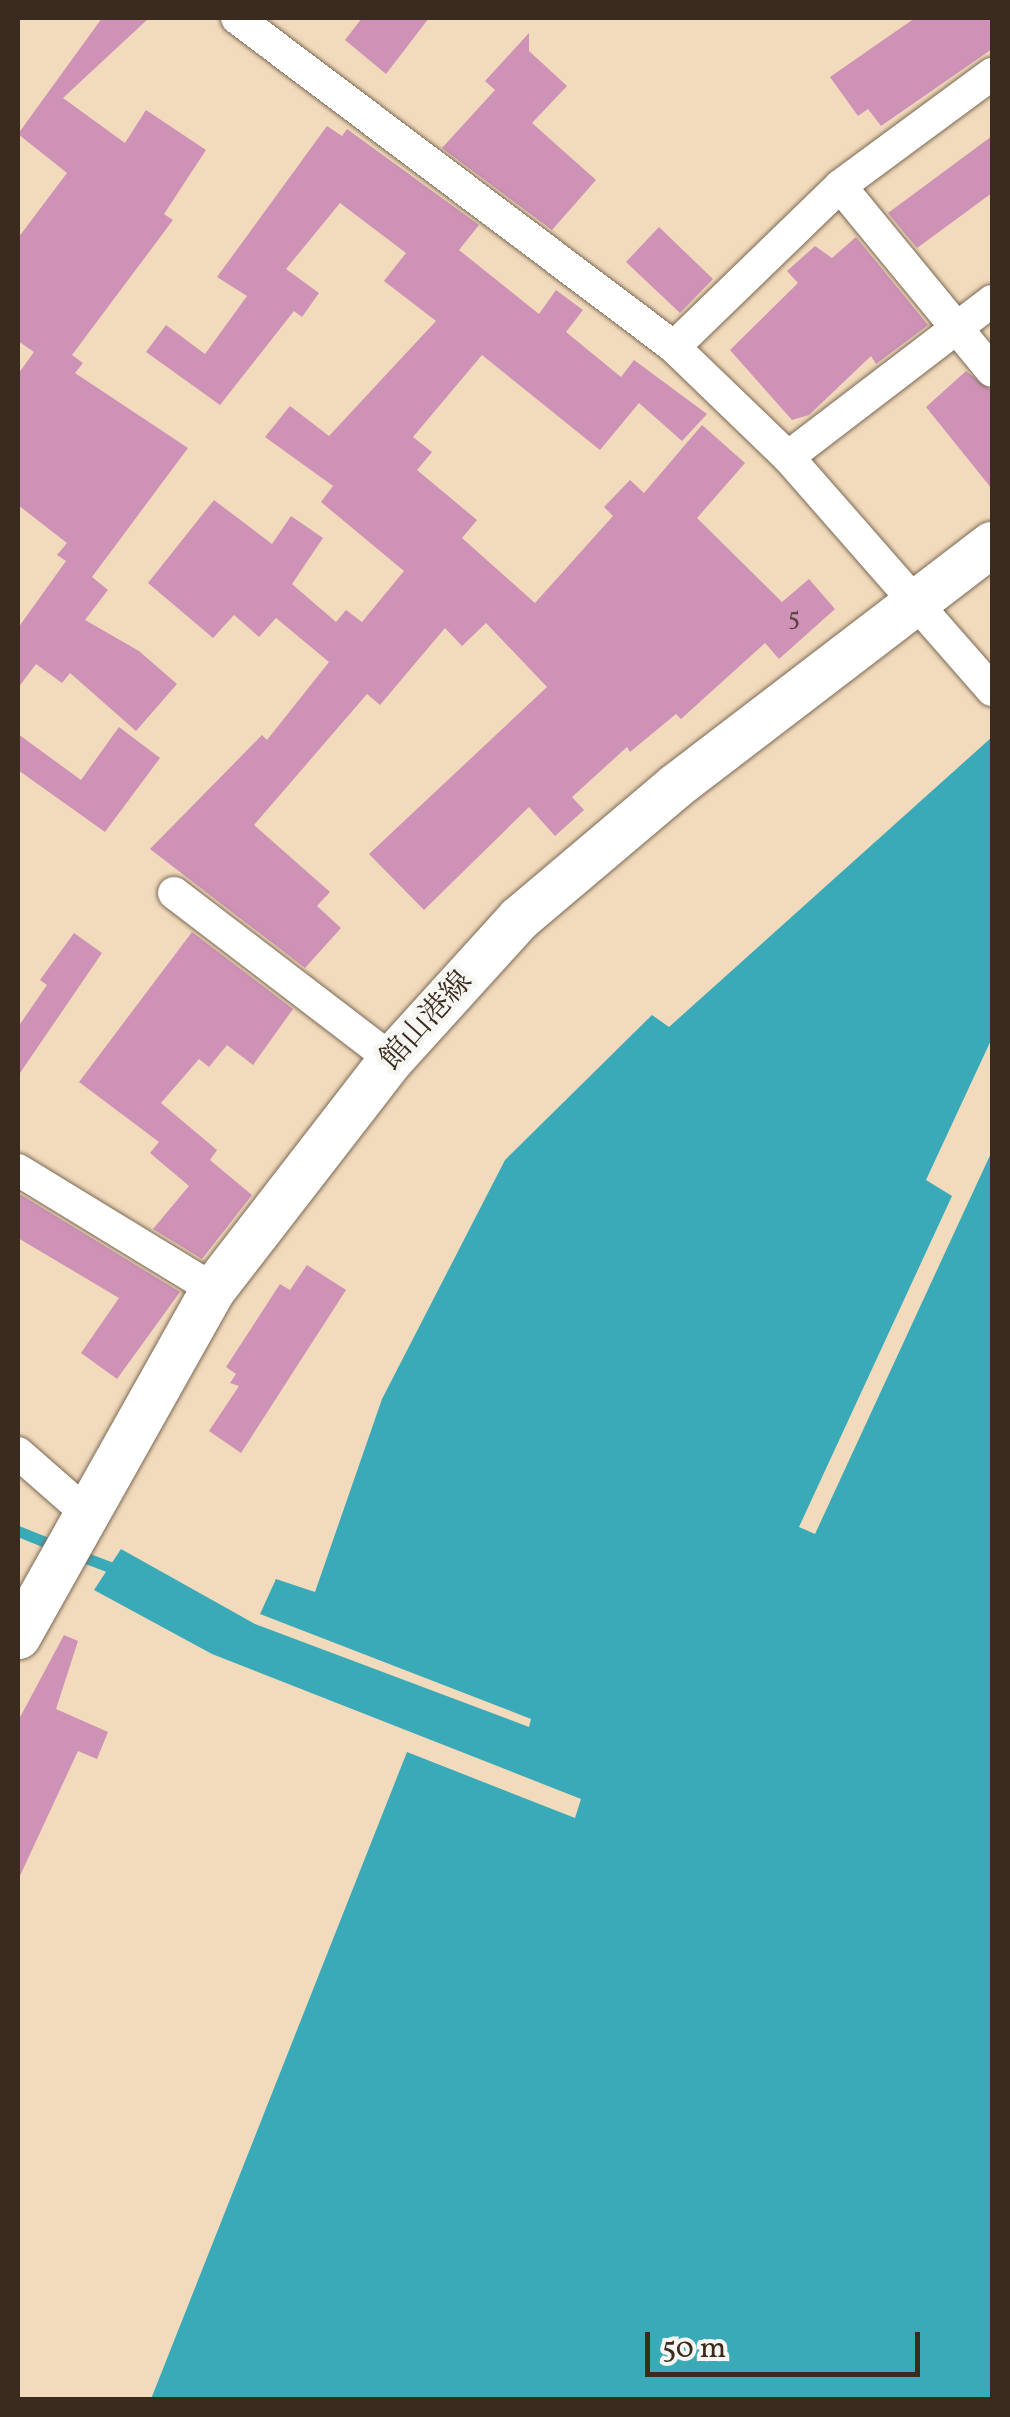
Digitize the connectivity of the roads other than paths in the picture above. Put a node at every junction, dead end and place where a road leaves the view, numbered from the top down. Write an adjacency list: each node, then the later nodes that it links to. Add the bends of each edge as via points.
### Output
1 (237, 18): 6 (street)
2 (992, 74): 3 (street)
3 (840, 186): 5 (street); 6 (street)
4 (992, 302): 5 (street)
5 (956, 326): 7 (street); 8 (street)
6 (674, 347): 8 (street)
7 (992, 371)
8 (788, 457): 10 (street)
9 (992, 544): 10 (main road, 館山港線)
10 (916, 598): 11 (street); 13 (main road, 館山港線, via 519,918)
11 (992, 690)
12 (174, 893): 13 (street)
13 (391, 1059): 15 (main road, 館山港線)
14 (18, 1170): 15 (street)
15 (213, 1289): 17 (main road, 館山港線)
16 (18, 1453): 17 (street)
17 (88, 1521): 18 (main road, 館山港線)
18 (18, 1636)

